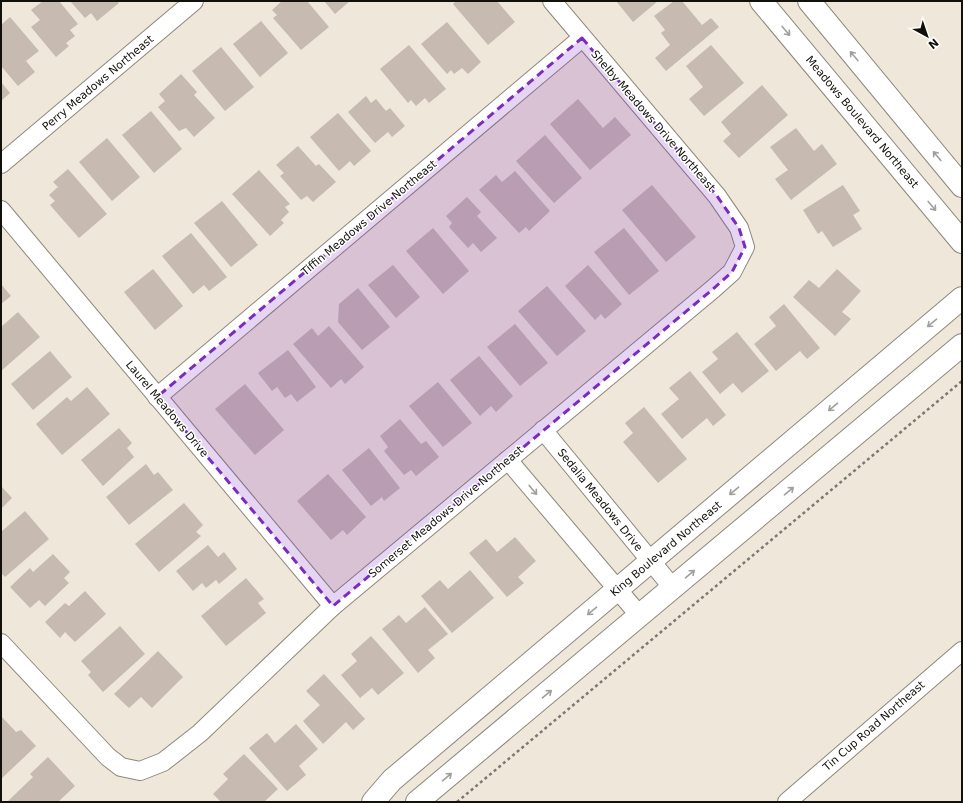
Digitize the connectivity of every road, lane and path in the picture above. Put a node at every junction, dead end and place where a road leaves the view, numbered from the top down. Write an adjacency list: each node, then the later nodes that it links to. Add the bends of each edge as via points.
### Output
1 (194, 1): 6 (street, Perry Meadows Northeast)
2 (552, 1): 5 (street, Shelby Meadows Drive Northeast)
3 (761, 1): 9 (street, Meadows Boulevard Northeast, one-way to 9)
4 (809, 1): 7 (street, one-way to 4)
5 (582, 38): 10 (street, Shelby Meadows Drive Northeast, via 717,196 739,228); 14 (street, Tiffin Meadows Drive Northeast)
6 (1, 164)
7 (962, 186)
8 (1, 210): 14 (street, Laurel Meadows Drive)
9 (962, 242)
10 (746, 247): 15 (street, Somerset Meadows Drive Northeast, via 732,272 714,289)
11 (962, 298): 17 (street, King Boulevard Northeast, one-way to 17)
12 (962, 345): 18 (street, one-way to 12)
13 (962, 381): 26 (path)
14 (157, 397): 20 (street, Laurel Meadows Drive)
15 (543, 430): 16 (street, Somerset Meadows Drive Northeast); 17 (street, Sedalia Meadows Drive)
16 (508, 460): 19 (street, one-way to 19); 20 (street, Somerset Meadows Drive Northeast)
17 (651, 562): 18 (street, Sedalia Meadows Drive); 19 (street, King Boulevard Northeast)
18 (673, 588): 21 (street)
19 (617, 590): 21 (street); 24 (street, King Boulevard Northeast, one-way to 24, via 392,780)
20 (333, 606): 22 (street, Somerset Meadows Drive Northeast, via 200,733 163,762 140,771 121,768 108,757)
21 (640, 616): 25 (street, one-way to 21)
22 (1, 643)
23 (962, 651): 27 (street, Tin Cup Road Northeast)
24 (373, 802)
25 (418, 802)
26 (457, 802)
27 (787, 802)

